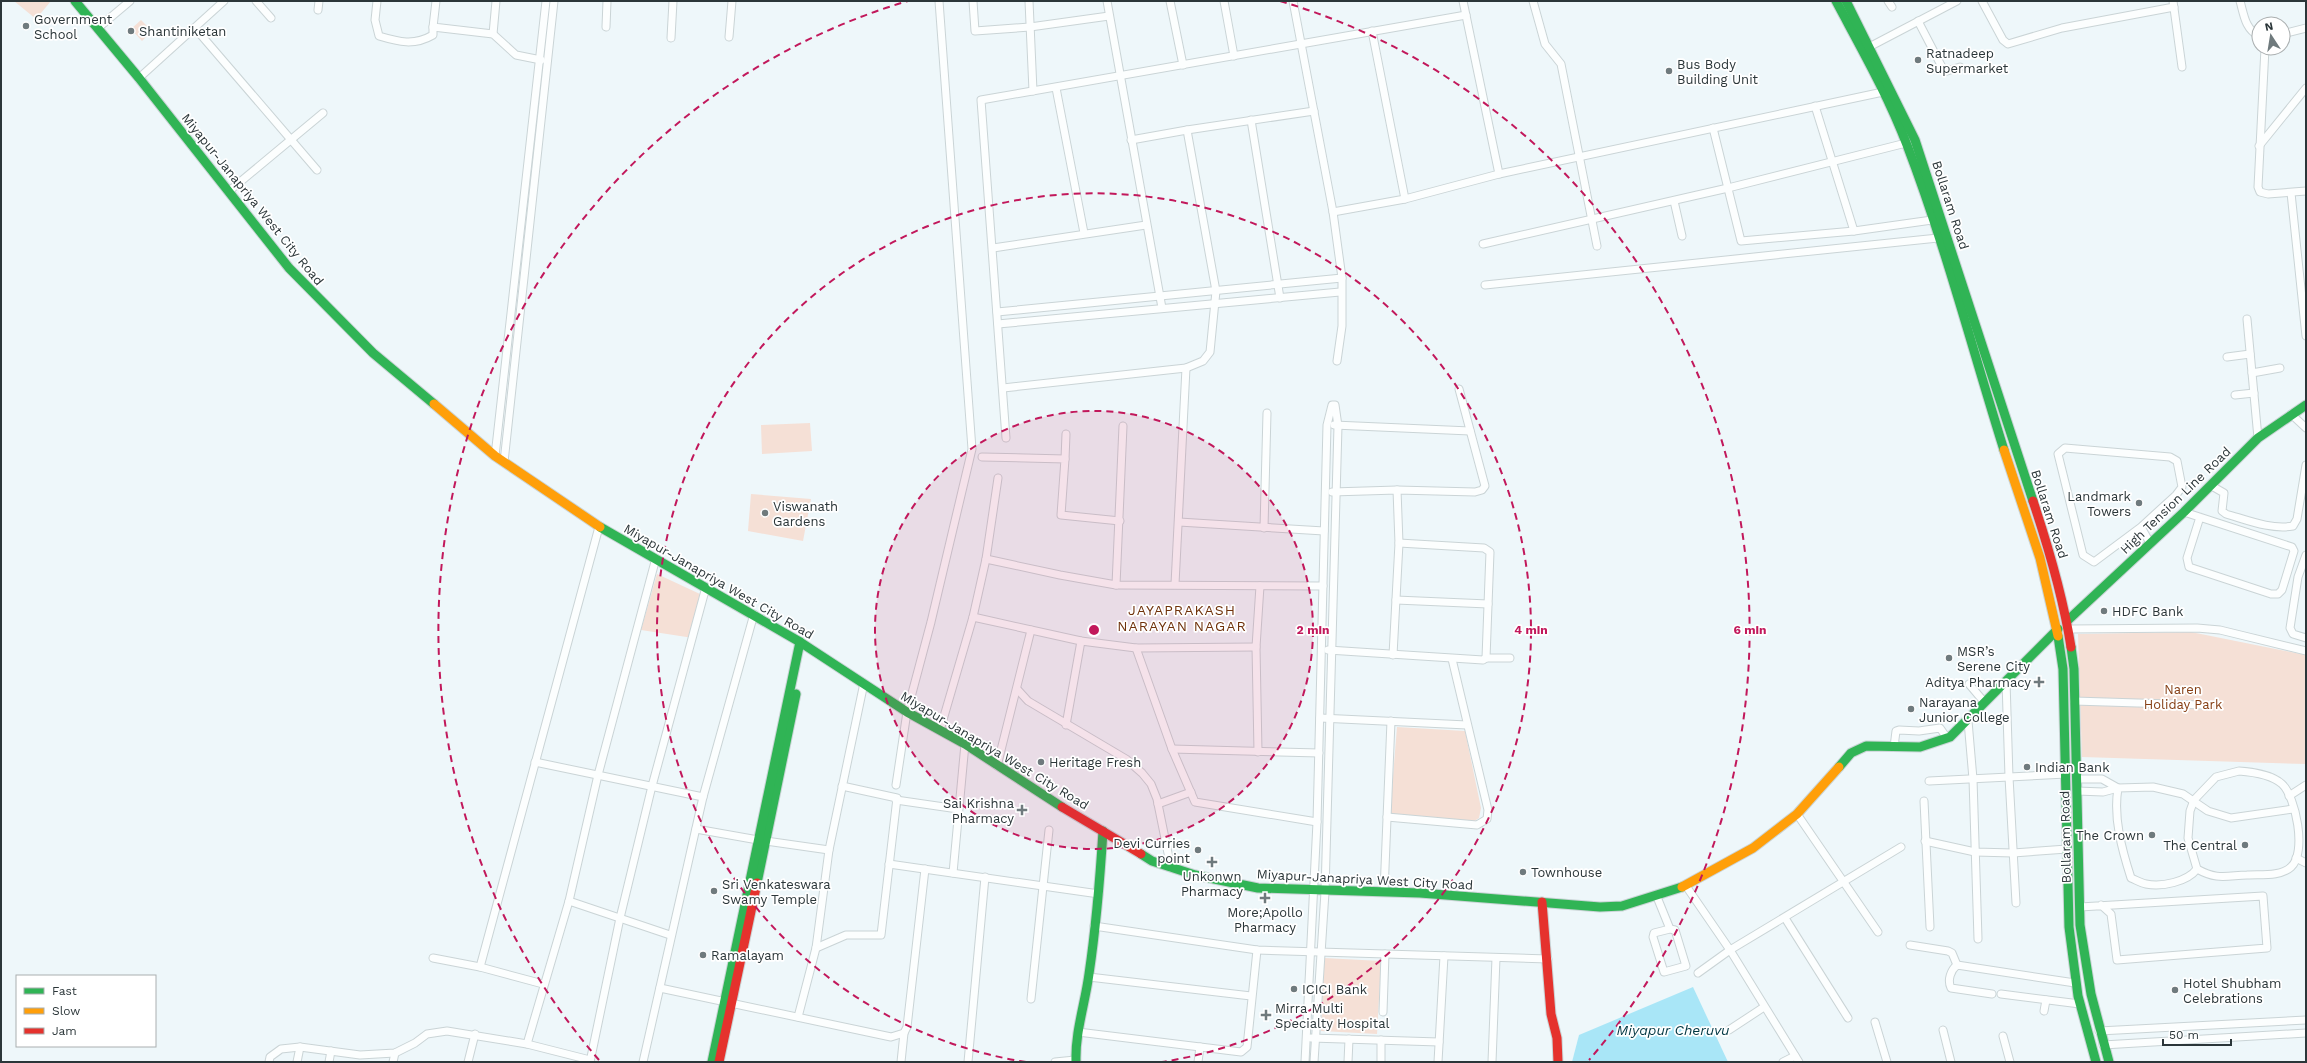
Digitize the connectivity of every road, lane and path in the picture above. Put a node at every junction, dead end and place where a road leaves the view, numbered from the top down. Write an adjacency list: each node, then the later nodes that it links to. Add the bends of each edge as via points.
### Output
1 (75, 1): 37 (street, Miyapur-Janapriya West City Road)
2 (130, 1): 37 (street)
3 (224, 1): 38 (street)
4 (256, 1): 32 (street)
5 (319, 1): 29 (street)
6 (377, 1): 34 (street, via 375,20 379,36 395,41 420,42 433,35)
7 (436, 1): 34 (street)
8 (496, 1): 43 (street)
9 (546, 1): 50 (street)
10 (554, 1): 128 (street)
11 (607, 1): 35 (street)
12 (673, 1): 45 (street)
13 (732, 1): 44 (street)
14 (939, 1): 179 (street, via 972,449)
15 (973, 1): 36 (street, via 976,31)
16 (1029, 1): 36 (street)
17 (1107, 1): 31 (street)
18 (1170, 1): 51 (street)
19 (1224, 1): 48 (street)
20 (1293, 1): 46 (street)
21 (1463, 1): 30 (street)
22 (1533, 1): 70 (street, via 1545,44 1561,64)
23 (1836, 1): 59 (street, Bollaram Road)
24 (1846, 1): 47 (street, Bollaram Road)
25 (1957, 1): 33 (street)
26 (1982, 1): 28 (street, via 2003,40 2008,44 2062,28)
27 (2240, 1): 41 (street, via 2246,25)
28 (2174, 4): 53 (street)
29 (318, 10)
30 (1466, 15): 40 (street); 73 (street)
31 (1109, 16): 36 (street); 54 (street)
32 (271, 18)
33 (1918, 22): 47 (street); 52 (street, via 1943,69 1952,71)
34 (433, 27): 43 (street)
35 (606, 27)
36 (1030, 27): 58 (street)
37 (98, 28): 55 (street, Miyapur-Janapriya West City Road)
38 (195, 28): 55 (street); 66 (street)
39 (2306, 28): 42 (street)
40 (1372, 31): 46 (street); 78 (street)
41 (2251, 32)
42 (2291, 32)
43 (493, 34): 50 (street, via 516,56)
44 (729, 37)
45 (671, 38)
46 (1302, 44): 48 (street); 61 (street)
47 (1871, 46): 157 (street, Bollaram Road, via 1915,140 1925,168 2051,556)
48 (1234, 56): 51 (street)
49 (2265, 56): 69 (street)
50 (541, 60): 125 (street)
51 (1183, 65): 54 (street)
52 (1960, 67)
53 (2182, 67)
54 (1119, 76): 56 (street); 67 (street)
55 (139, 78): 75 (street, Miyapur-Janapriya West City Road)
56 (1056, 88): 58 (street); 85 (street)
57 (2306, 88): 69 (street)
58 (1033, 91): 90 (street, via 981,100)
59 (1883, 92): 60 (street); 68 (street, Bollaram Road)
60 (1815, 106): 64 (street); 71 (street)
61 (1314, 111): 63 (street); 80 (street)
62 (323, 113): 66 (street)
63 (1252, 120): 65 (street); 92 (street)
64 (1713, 128): 70 (street); 74 (street)
65 (1187, 130): 67 (street); 94 (street)
66 (291, 140): 72 (street); 75 (street)
67 (1132, 140): 83 (street)
68 (1906, 143): 71 (street); 82 (street, Bollaram Road)
69 (2259, 146): 77 (street, via 2260,192)
70 (1580, 157): 73 (street); 81 (street)
71 (1834, 162): 74 (street); 84 (street)
72 (317, 170)
73 (1499, 174): 78 (street)
74 (1728, 188): 79 (street); 84 (street, via 1741,242)
75 (228, 192): 125 (street, Miyapur-Janapriya West City Road, via 289,268 330,311 373,353)
76 (2306, 192): 77 (street)
77 (2291, 193): 103 (street)
78 (1405, 198): 80 (street)
79 (1674, 201): 81 (street); 86 (street)
80 (1333, 212): 91 (street)
81 (1592, 220): 88 (street); 89 (street)
82 (1932, 220): 84 (street); 87 (street, Bollaram Road)
83 (1146, 225): 85 (street); 96 (street)
84 (1854, 231)
85 (1084, 233): 90 (street)
86 (1682, 236)
87 (1938, 238): 93 (street); 158 (street, Bollaram Road, via 2040,560)
88 (1483, 244)
89 (1597, 246)
90 (993, 248): 100 (street)
91 (1342, 278): 92 (street); 95 (street)
92 (1278, 285): 94 (street); 97 (street)
93 (1485, 285)
94 (1216, 291): 96 (street); 98 (street)
95 (1340, 292): 97 (street); 106 (street, via 1342,326)
96 (1160, 296): 99 (street); 100 (street)
97 (1280, 298): 98 (street)
98 (1214, 304): 99 (street); 107 (street, via 1210,352 1203,361)
99 (1162, 308): 102 (street)
100 (998, 312): 102 (street)
101 (2247, 318): 104 (street)
102 (998, 324): 110 (street)
103 (2306, 336)
104 (2250, 354): 105 (street); 109 (street)
105 (2227, 357)
106 (1337, 361)
107 (1186, 368): 110 (street); 138 (street)
108 (2280, 368): 109 (street)
109 (2252, 373): 112 (street)
110 (1003, 388): 123 (street)
111 (1459, 389): 121 (street)
112 (2254, 393): 113 (street); 124 (street)
113 (2234, 395)
114 (2306, 405): 116 (street, High Tension Line Road)
115 (1267, 413): 141 (street)
116 (2291, 414): 120 (street); 124 (street, High Tension Line Road)
117 (1327, 425): 119 (street); 119 (street, via 1332,405 1335,405); 133 (street)
118 (1123, 426): 137 (street)
119 (1338, 426): 121 (street); 134 (street)
120 (2306, 428)
121 (1470, 431): 132 (street, via 1485,486 1482,490)
122 (1066, 434): 127 (street)
123 (1006, 438)
124 (2258, 438): 131 (street, High Tension Line Road)
125 (495, 456): 128 (street, Miyapur-Janapriya West City Road)
126 (982, 457): 127 (street)
127 (1065, 459): 137 (street, via 1061,515)
128 (504, 462): 139 (street, Miyapur-Janapriya West City Road)
129 (2306, 465): 131 (street, via 2297,519 2293,526 2284,528 2264,525 2222,512 2224,493)
130 (998, 478): 147 (street)
131 (2210, 485): 135 (street, High Tension Line Road)
132 (1397, 490): 134 (street); 144 (street)
133 (1326, 492): 134 (street); 142 (street)
134 (1336, 492): 166 (street)
135 (2184, 512): 136 (street); 143 (street, High Tension Line Road)
136 (2200, 517): 136 (street, via 2292,546 2294,551 2282,590 2278,594 2271,594 2189,567 2187,558)
137 (1120, 521): 148 (street)
138 (1179, 522): 141 (street); 149 (street)
139 (599, 526): 146 (street, Miyapur-Janapriya West City Road); 193 (street)
140 (2141, 527): 140 (street, via 2094,562 2083,555 2058,454 2065,448 2170,457 2177,461 2182,487); 143 (street)
141 (1264, 528): 142 (street)
142 (1324, 532): 151 (street)
143 (2150, 543): 157 (street, High Tension Line Road)
144 (1399, 544): 153 (street); 154 (street, via 1487,549 1491,557)
145 (2306, 555): 160 (street, via 2298,577 2290,624 2293,634)
146 (656, 558): 152 (street, Miyapur-Janapriya West City Road); 196 (street)
147 (986, 559): 148 (street, via 1060,576); 156 (street)
148 (1116, 584): 149 (street)
149 (1175, 584): 150 (street)
150 (1260, 586): 151 (street); 163 (street)
151 (1323, 586): 165 (street)
152 (706, 587): 155 (street, Miyapur-Janapriya West City Road); 203 (street)
153 (1396, 600): 154 (street); 168 (street)
154 (1488, 604): 169 (street)
155 (754, 614): 162 (street, Miyapur-Janapriya West City Road); 209 (street)
156 (973, 617): 159 (street); 186 (street)
157 (2068, 625): 167 (street, via 2220,630); 176 (street, Bollaram Road, via 2074,669)
158 (2058, 629): 172 (street, Miyapur-Janapriya West City Road); 195 (street, Bollaram Road, via 2064,676)
159 (1031, 630): 161 (street); 175 (street)
160 (2306, 638)
161 (1081, 641): 164 (street); 184 (street)
162 (803, 644): 173 (street, Miyapur-Janapriya West City Road); 222 (street)
163 (1256, 647): 164 (street); 191 (street)
164 (1136, 648): 190 (street)
165 (1322, 650): 166 (street); 180 (street)
166 (1332, 650): 168 (street); 181 (street)
167 (2306, 651)
168 (1393, 655): 171 (street)
169 (1486, 658): 170 (street); 171 (street)
170 (1510, 658)
171 (1452, 659): 185 (street)
172 (2006, 680): 177 (street, Miyapur-Janapriya West City Road); 197 (street)
173 (864, 684): 179 (street, Miyapur-Janapriya West City Road); 204 (street)
174 (1969, 684): 177 (street)
175 (1018, 690): 184 (street, via 1028,701); 194 (street)
176 (2074, 701): 178 (street); 199 (street, Bollaram Road)
177 (1985, 703): 183 (street, Miyapur-Janapriya West City Road)
178 (2202, 705)
179 (907, 712): 186 (street, Miyapur-Janapriya West City Road); 201 (street)
180 (1320, 718): 181 (street); 192 (street)
181 (1330, 718): 182 (street); 241 (street)
182 (1390, 721): 185 (street); 217 (street)
183 (1968, 721): 187 (street, Miyapur-Janapriya West City Road); 198 (street)
184 (1066, 725): 213 (street, via 1126,759 1151,784)
185 (1467, 725): 217 (street, via 1488,810 1487,819 1477,825)
186 (940, 730): 188 (street, Miyapur-Janapriya West City Road)
187 (1947, 738): 189 (street, Miyapur-Janapriya West City Road, via 1920,747); 189 (street, via 1940,728 1899,730 1896,731)
188 (965, 744): 194 (street, Miyapur-Janapriya West City Road); 214 (street)
189 (1894, 747): 216 (street, Miyapur-Janapriya West City Road, via 1866,746 1851,753)
190 (1172, 749): 191 (street); 207 (street)
191 (1258, 752): 192 (street)
192 (1319, 753): 218 (street)
193 (535, 762): 196 (street); 270 (street)
194 (997, 766): 221 (street, Miyapur-Janapriya West City Road)
195 (2066, 774): 197 (street); 225 (street, Bollaram Road)
196 (598, 775): 203 (street); 245 (street)
197 (2009, 777): 198 (street); 228 (street)
198 (1973, 779): 200 (street); 227 (street)
199 (2077, 779): 205 (street, via 2102,779); 206 (street, Bollaram Road)
200 (1930, 781)
201 (896, 785)
202 (2306, 785): 208 (street)
203 (652, 786): 209 (street); 250 (street)
204 (842, 786): 210 (street, via 897,798); 226 (street)
205 (2118, 788): 206 (street, via 2103,792); 211 (street, via 2153,787 2183,794); 234 (street, via 2118,823 2131,878 2146,884 2166,884 2184,878)
206 (2077, 791): 249 (street, Bollaram Road)
207 (1191, 792): 213 (street); 218 (street, via 1192,799 1198,804)
208 (2290, 796): 211 (street, via 2282,784 2254,772 2238,771 2216,777); 215 (street)
209 (703, 797): 219 (street)
210 (896, 800): 214 (street); 230 (street)
211 (2194, 800): 215 (street, via 2208,811 2231,818); 234 (street, via 2190,811 2188,838)
212 (1924, 801): 223 (street)
213 (1158, 804): 232 (street)
214 (958, 809): 235 (street)
215 (2293, 809): 229 (street, via 2299,838)
216 (1797, 814): 237 (street); 239 (street, Miyapur-Janapriya West City Road, via 1753,848)
217 (1387, 817): 242 (street)
218 (1317, 822): 240 (street)
219 (696, 829): 222 (street); 256 (street)
220 (1049, 830): 238 (street)
221 (1103, 831): 232 (street, Miyapur-Janapriya West City Road, via 1152,861); 243 (street)
222 (762, 840): 226 (street); 281 (street)
223 (1925, 841): 227 (street); 253 (street)
224 (1902, 847): 237 (street)
225 (2067, 849): 228 (street); 273 (street, Bollaram Road, via 2069,927)
226 (829, 850): 259 (street)
227 (1975, 852): 228 (street); 257 (street)
228 (2013, 853): 247 (street)
229 (2296, 858): 231 (street); 234 (street, via 2292,867 2282,873 2211,877)
230 (889, 864): 233 (street); 259 (street, via 881,935 846,935)
231 (2306, 864)
232 (1171, 868): 240 (street, Miyapur-Janapriya West City Road, via 1258,888)
233 (925, 869): 235 (street); 294 (street, via 907,1027)
234 (2197, 869)
235 (953, 873): 236 (street)
236 (985, 877): 238 (street); 322 (street)
237 (1844, 882): 251 (street); 255 (street)
238 (1044, 886): 243 (street); 279 (street)
239 (1686, 886): 244 (street, Miyapur-Janapriya West City Road); 261 (street)
240 (1314, 890): 241 (street, Miyapur-Janapriya West City Road); 262 (street)
241 (1326, 892): 242 (street, Miyapur-Janapriya West City Road); 263 (street)
242 (1384, 892): 246 (street, Miyapur-Janapriya West City Road)
243 (1099, 894): 252 (street)
244 (1657, 897): 246 (street, Miyapur-Janapriya West City Road, via 1622,906 1600,907); 254 (street)
245 (569, 901): 250 (street); 274 (street)
246 (1542, 902): 268 (street)
247 (2016, 903)
248 (2101, 905): 248 (street, via 2263,896 2267,948 2116,960 2111,914); 249 (street)
249 (2080, 906): 292 (street, Bollaram Road, via 2084,967)
250 (620, 918): 256 (street); 311 (street)
251 (1785, 918): 261 (street); 287 (street)
252 (1094, 926): 260 (street); 272 (street)
253 (1930, 927)
254 (1670, 929): 254 (street, via 1675,930 1686,966 1664,972 1653,937 1654,933)
255 (1878, 932)
256 (670, 934): 275 (street)
257 (1978, 939)
258 (1910, 945): 269 (street, via 1948,951 1952,953)
259 (816, 948): 286 (street)
260 (1257, 950): 262 (street); 278 (street)
261 (1730, 950): 271 (street); 283 (street)
262 (1310, 952): 263 (street); 298 (street)
263 (1321, 952): 264 (street); 299 (street)
264 (1385, 954): 265 (street); 285 (street)
265 (1444, 956): 267 (street); 302 (street)
266 (433, 958): 270 (street)
267 (1496, 958): 268 (street); 330 (street)
268 (1548, 959): 331 (street, via 1551,1014 1557,1038)
269 (1957, 965): 273 (street); 276 (street, via 1952,969 1949,984 1951,988)
270 (480, 967): 274 (street)
271 (1698, 973)
272 (1089, 977): 278 (street); 293 (street)
273 (2075, 983): 282 (street, Bollaram Road)
274 (543, 984): 303 (street)
275 (660, 988): 281 (street); 318 (street)
276 (1992, 994)
277 (2001, 994): 280 (street)
278 (1251, 996): 306 (street, via 1247,1047 1244,1050 1241,1052)
279 (1031, 1000)
280 (2046, 1000): 282 (street); 284 (street)
281 (728, 1003): 286 (street); 319 (street); 320 (street)
282 (2080, 1004): 336 (street, Bollaram Road)
283 (1764, 1007): 290 (street); 310 (street)
284 (2044, 1011)
285 (1384, 1012)
286 (798, 1017): 294 (street, via 891,1037)
287 (1848, 1018)
288 (2306, 1020): 292 (street)
289 (1875, 1022): 333 (street)
290 (1729, 1030)
291 (1943, 1030): 334 (street)
292 (2099, 1031): 304 (street, Bollaram Road)
293 (1078, 1032): 306 (street); 312 (street)
294 (904, 1033): 321 (street)
295 (2306, 1033): 304 (street)
296 (475, 1034): 303 (street); 308 (street, via 435,1032); 317 (street)
297 (2003, 1036): 335 (street)
298 (1305, 1037): 299 (street); 325 (street)
299 (1315, 1038): 300 (street); 326 (street)
300 (1349, 1039): 301 (street); 327 (street)
301 (1382, 1040): 302 (street); 328 (street)
302 (1439, 1042): 329 (street)
303 (527, 1044): 311 (street)
304 (2103, 1045): 337 (street, Bollaram Road)
305 (300, 1046): 307 (street); 313 (street, via 281,1049 270,1057); 314 (street)
306 (1200, 1047): 324 (street)
307 (331, 1051): 309 (street); 315 (street)
308 (395, 1053): 309 (street); 316 (street)
309 (359, 1059)
310 (1797, 1059): 332 (street)
311 (590, 1061)
312 (1075, 1061): 323 (street)
313 (269, 1062)
314 (297, 1062)
315 (329, 1062)
316 (393, 1062)
317 (468, 1062)
318 (643, 1062)
319 (712, 1062)
320 (719, 1062)
321 (901, 1062)
322 (968, 1062)
323 (1056, 1062)
324 (1198, 1062)
325 (1305, 1062)
326 (1314, 1062)
327 (1348, 1062)
328 (1381, 1062)
329 (1438, 1062)
330 (1492, 1062)
331 (1558, 1062)
332 (1783, 1062)
333 (1887, 1062)
334 (1951, 1062)
335 (2010, 1062)
336 (2096, 1062)
337 (2109, 1062)

